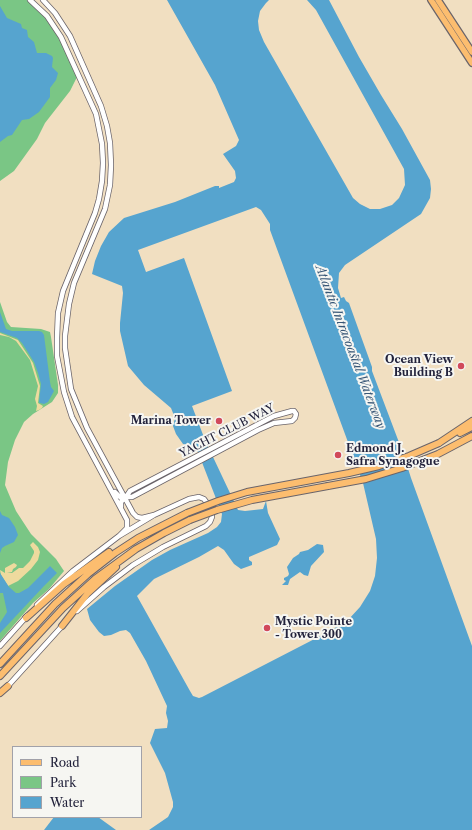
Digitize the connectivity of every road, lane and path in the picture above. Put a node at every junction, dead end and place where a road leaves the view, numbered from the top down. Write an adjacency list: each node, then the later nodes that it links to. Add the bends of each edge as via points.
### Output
1 (30, 0): 9 (street, via 47,16 61,37 96,114 102,144 103,163 99,199 66,282 58,313 57,356)
2 (43, 0): 8 (street, via 55,12 70,36 101,106 110,143 110,178 105,208 74,283 66,321 66,358)
3 (432, 0): 5 (main road)
4 (438, 0): 5 (main road)
5 (455, 31): 6 (main road); 7 (main road)
6 (472, 52)
7 (472, 63)
8 (72, 393): 9 (street); 10 (street)
9 (65, 398): 11 (street)
10 (75, 401): 11 (street); 17 (street, via 87,428)
11 (68, 404): 16 (street, via 72,417)
12 (472, 421): 15 (highway)
13 (472, 427): 15 (highway)
14 (472, 436): 22 (highway, bridge, via 433,456 390,472 252,500 217,510 190,520)
15 (439, 444): 21 (highway, bridge, via 379,466 247,492 218,501 187,512)
16 (90, 450): 17 (street, via 118,496); 18 (street)
17 (126, 497): 17 (street, YACHT CLUB WAY, via 130,491 274,416 292,410 296,414 292,421 274,423 258,430 132,497); 18 (street); 19 (street, via 137,516 144,518)
18 (121, 508): 20 (street, via 128,526)
19 (154, 515): 20 (street); 24 (street, via 197,497 204,499 212,515 206,526 163,547 114,579)
20 (119, 536): 23 (street, via 64,578)
21 (138, 538): 23 (highway, via 91,564); 26 (highway, via 101,563 71,588)
22 (136, 549): 24 (highway, via 92,589); 27 (highway, via 108,568 75,596)
23 (26, 618): 25 (street)
24 (62, 626): 28 (street)
25 (0, 646)
26 (0, 664)
27 (0, 676)
28 (8, 686): 29 (highway)
29 (0, 694)

